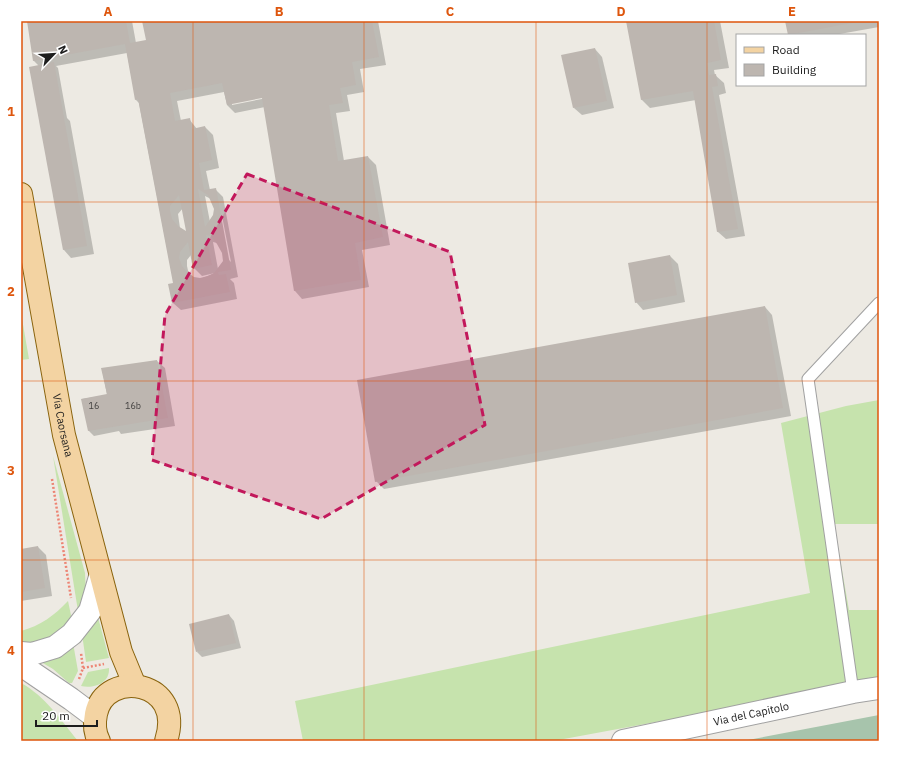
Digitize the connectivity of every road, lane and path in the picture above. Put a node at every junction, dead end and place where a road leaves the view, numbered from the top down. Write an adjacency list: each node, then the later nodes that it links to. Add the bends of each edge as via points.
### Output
1 (21, 194): 3 (main road, Via Caorsana, via 64,435)
2 (879, 303): 12 (lane, via 808,379)
3 (100, 577): 5 (street, via 90,611 72,634 55,646 32,654); 6 (main road, Via Caorsana)
4 (80, 653): 8 (path)
5 (21, 654)
6 (115, 658): 8 (path); 10 (main road, Via Caorsana); 13 (main road, via 118,679)
7 (21, 665): 13 (street, via 71,698)
8 (83, 668): 9 (path)
9 (78, 680)
10 (135, 686): 13 (main road, via 122,687 109,693); 14 (main road, via 147,689 158,696 165,705)
11 (879, 688): 12 (street, Via del Capitolo)
12 (853, 692): 16 (street, Via del Capitolo)
13 (98, 710): 15 (main road, via 94,722 95,734)
14 (171, 737)
15 (99, 741)
16 (623, 741)

